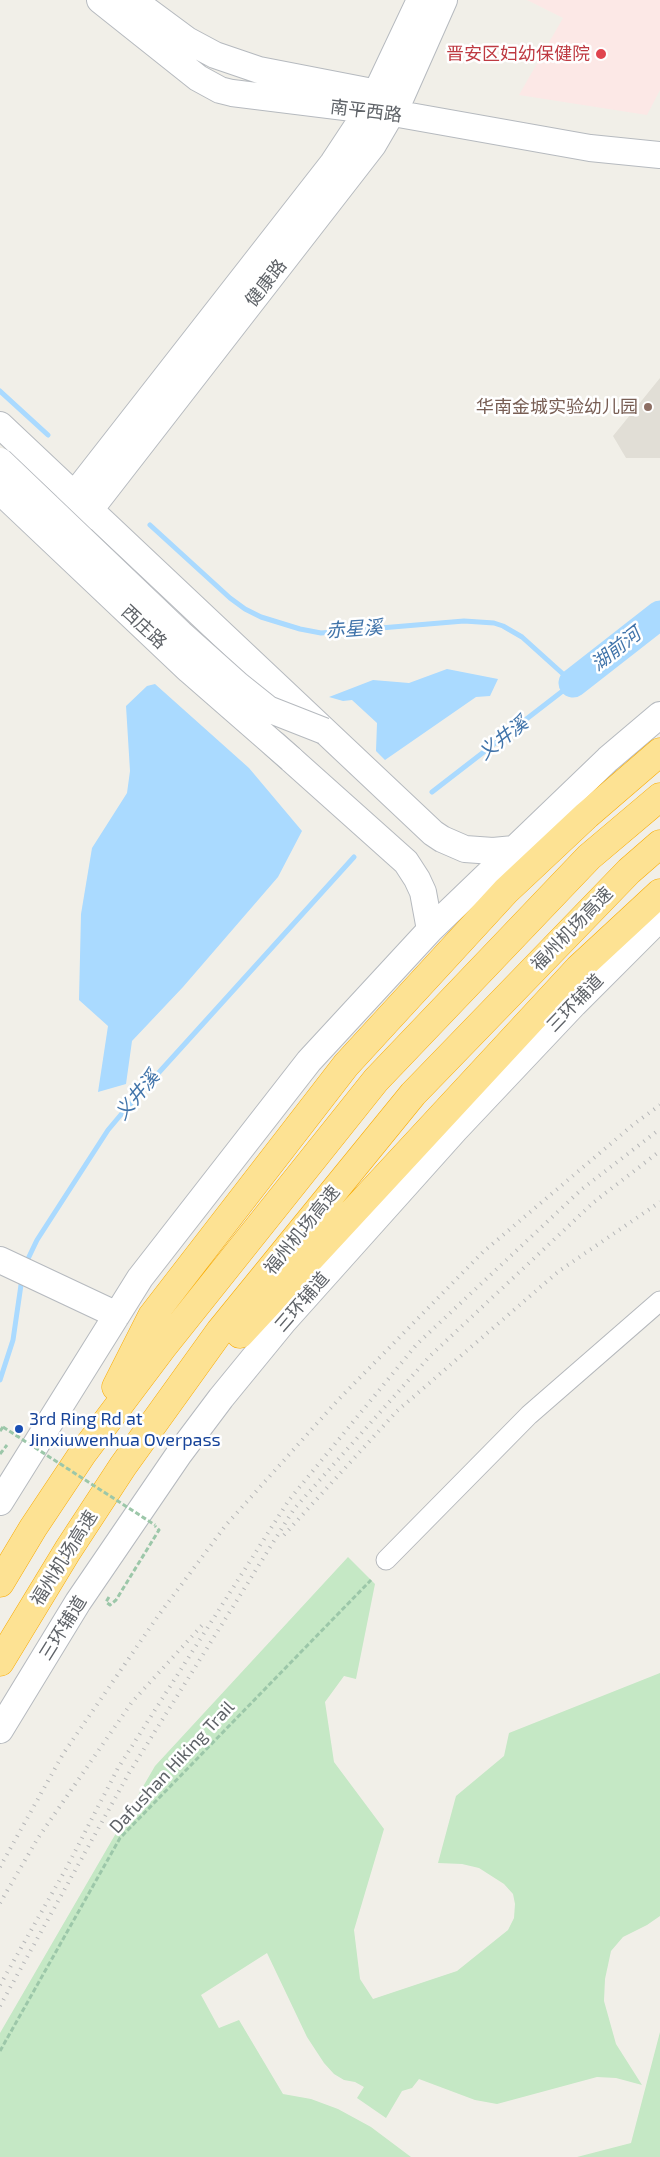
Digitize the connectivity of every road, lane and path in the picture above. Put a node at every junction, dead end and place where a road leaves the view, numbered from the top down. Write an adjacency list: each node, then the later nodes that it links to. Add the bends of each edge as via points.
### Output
1 (100, 0): 5 (main road, 南平西路, via 198,78 220,90 242,95)
2 (133, 0): 5 (main road, 南平西路, via 187,40 215,55)
3 (420, 0): 5 (main road, 健康路)
4 (444, 0): 5 (main road, 健康路)
5 (384, 103): 6 (main road, 南平西路, via 429,104 612,134); 7 (main road, 南平西路, via 590,148); 12 (main road, 健康路, via 333,163)
6 (660, 137)
7 (660, 155)
8 (0, 425): 12 (main road)
9 (0, 461): 15 (main road, bridge, via 238,685 268,709)
10 (0, 491): 17 (main road, 西庄路, bridge, via 189,670)
11 (0, 494): 13 (main road)
12 (82, 503): 13 (main road, 健康路); 15 (main road)
13 (52, 542): 17 (main road)
14 (660, 715): 20 (main road, via 608,759)
15 (324, 731): 20 (main road, via 442,839 465,849)
16 (660, 752): 29 (highway, via 506,891 346,1065 152,1316)
17 (291, 759): 23 (main road, via 406,862 418,879)
18 (660, 797): 29 (highway, 福州机场高速, via 589,857 376,1080 162,1348)
19 (660, 844): 31 (highway, 福州机场高速, via 629,871 413,1094 220,1331)
20 (514, 849): 23 (main road)
21 (660, 893): 31 (highway, via 564,983 267,1304)
22 (660, 918): 38 (main road, 三环辅道, via 455,1130 226,1391 78,1602)
23 (430, 930): 26 (main road, via 335,1031 287,1088 140,1278)
24 (2, 1261): 26 (main road)
25 (660, 1301): 33 (street, via 529,1415)
26 (117, 1315): 32 (main road)
27 (0, 1431): 36 (path, bridge, via 3,1427 159,1530 110,1605 106,1602)
28 (7, 1445): 30 (path)
29 (83, 1453): 35 (highway, 福州机场高速)
30 (0, 1454)
31 (123, 1466): 37 (highway, 福州机场高速)
32 (0, 1502)
33 (386, 1560)
34 (371, 1580): 39 (path, Dafushan Hiking Trail, via 120,1838)
35 (0, 1583)
36 (110, 1594)
37 (0, 1662)
38 (0, 1730)
39 (0, 2052)

